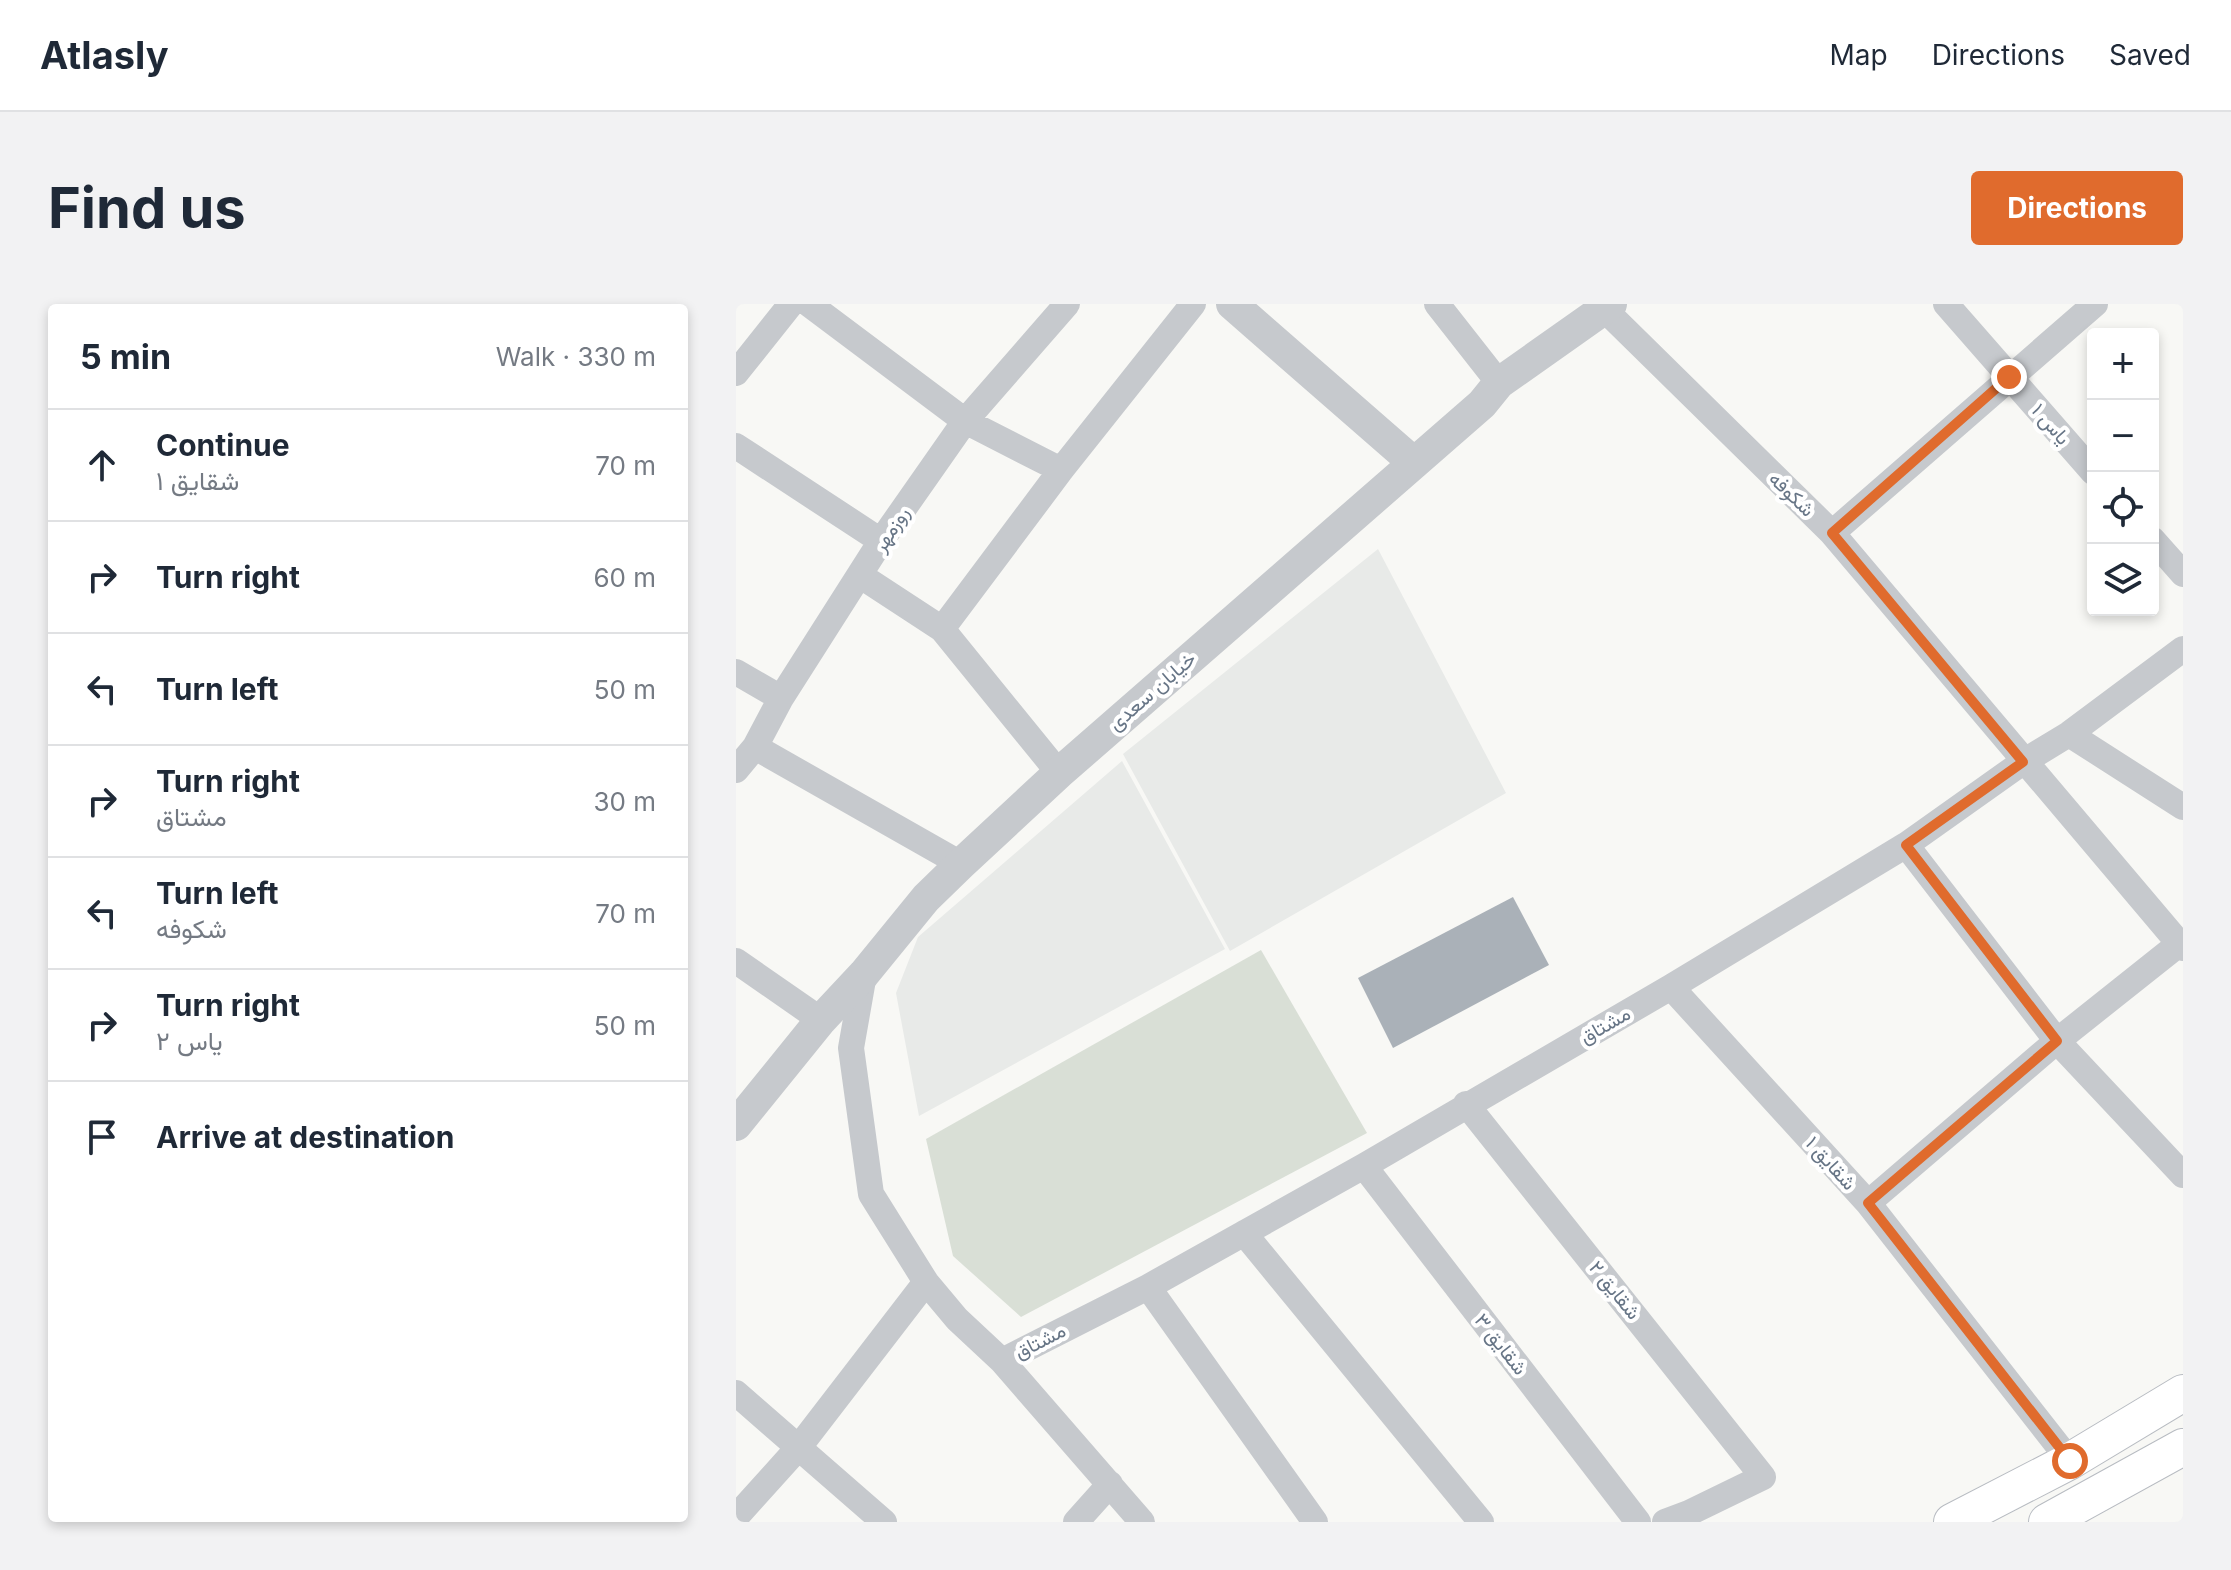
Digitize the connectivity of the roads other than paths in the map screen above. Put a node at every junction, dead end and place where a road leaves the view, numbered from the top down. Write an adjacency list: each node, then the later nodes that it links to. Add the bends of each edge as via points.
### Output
1 (791, 304): 10 (street)
2 (809, 304): 13 (street)
3 (1067, 304): 13 (street, روزمهر)
4 (1193, 304): 17 (street)
5 (1232, 304): 15 (street)
6 (1437, 304): 12 (street)
7 (1946, 304): 11 (street, یاس ۱)
8 (2095, 304): 11 (street)
9 (1604, 306): 12 (street, خیابان سعدی); 18 (street, شکوفه)
10 (736, 373)
11 (2009, 377): 16 (street, یاس ۱); 18 (street)
12 (1499, 383): 15 (street, خیابان سعدی)
13 (965, 421): 17 (street); 19 (street, روزمهر)
14 (736, 446): 19 (street)
15 (1413, 462): 31 (street, خیابان سعدی)
16 (2087, 465)
17 (1061, 470): 23 (street)
18 (1832, 533): 29 (street, شکوفه)
19 (881, 541): 22 (street, روزمهر)
20 (2157, 544): 21 (street)
21 (2183, 574)
22 (861, 576): 23 (street); 26 (street, روزمهر)
23 (942, 629): 31 (street)
24 (2183, 649): 27 (street, مشتاق)
25 (736, 672): 26 (street)
26 (781, 698): 28 (street, روزمهر)
27 (2069, 734): 29 (street, مشتاق); 32 (street)
28 (755, 747): 30 (street, روزمهر); 34 (street)
29 (2023, 762): 33 (street, مشتاق); 35 (street, شکوفه)
30 (736, 770)
31 (1059, 773): 34 (street, خیابان سعدی)
32 (2183, 807)
33 (1906, 845): 38 (street, مشتاق); 40 (street)
34 (961, 864): 37 (street, خیابان سعدی)
35 (2181, 946): 40 (street)
36 (736, 961): 39 (street)
37 (864, 974): 39 (street, خیابان سعدی); 47 (street, via 851,1048 871,1194)
38 (1671, 987): 41 (street, مشتاق); 45 (street, شقایق ۱)
39 (821, 1020): 42 (street, خیابان سعدی)
40 (2057, 1041): 44 (street); 45 (street)
41 (1466, 1104): 43 (street, مشتاق); 57 (street, شقایق ۲, via 1763,1477)
42 (736, 1125)
43 (1364, 1166): 46 (street, مشتاق); 63 (street, شقایق ۳)
44 (2183, 1175)
45 (1868, 1203): 54 (street, شقایق ۱)
46 (1244, 1233): 48 (street, مشتاق); 62 (street)
47 (926, 1282): 49 (street); 52 (street)
48 (1148, 1287): 49 (street, مشتاق); 61 (street)
49 (1002, 1361): 55 (street)
50 (736, 1393): 52 (street)
51 (2183, 1393): 54 (main road)
52 (799, 1447): 56 (street); 58 (street)
53 (2183, 1447): 65 (main road)
54 (2070, 1461): 64 (main road)
55 (1110, 1484): 59 (street); 60 (street)
56 (736, 1517)
57 (1683, 1519)
58 (884, 1522)
59 (1076, 1522)
60 (1142, 1522)
61 (1315, 1522)
62 (1481, 1522)
63 (1638, 1522)
64 (1952, 1522)
65 (2047, 1522)

